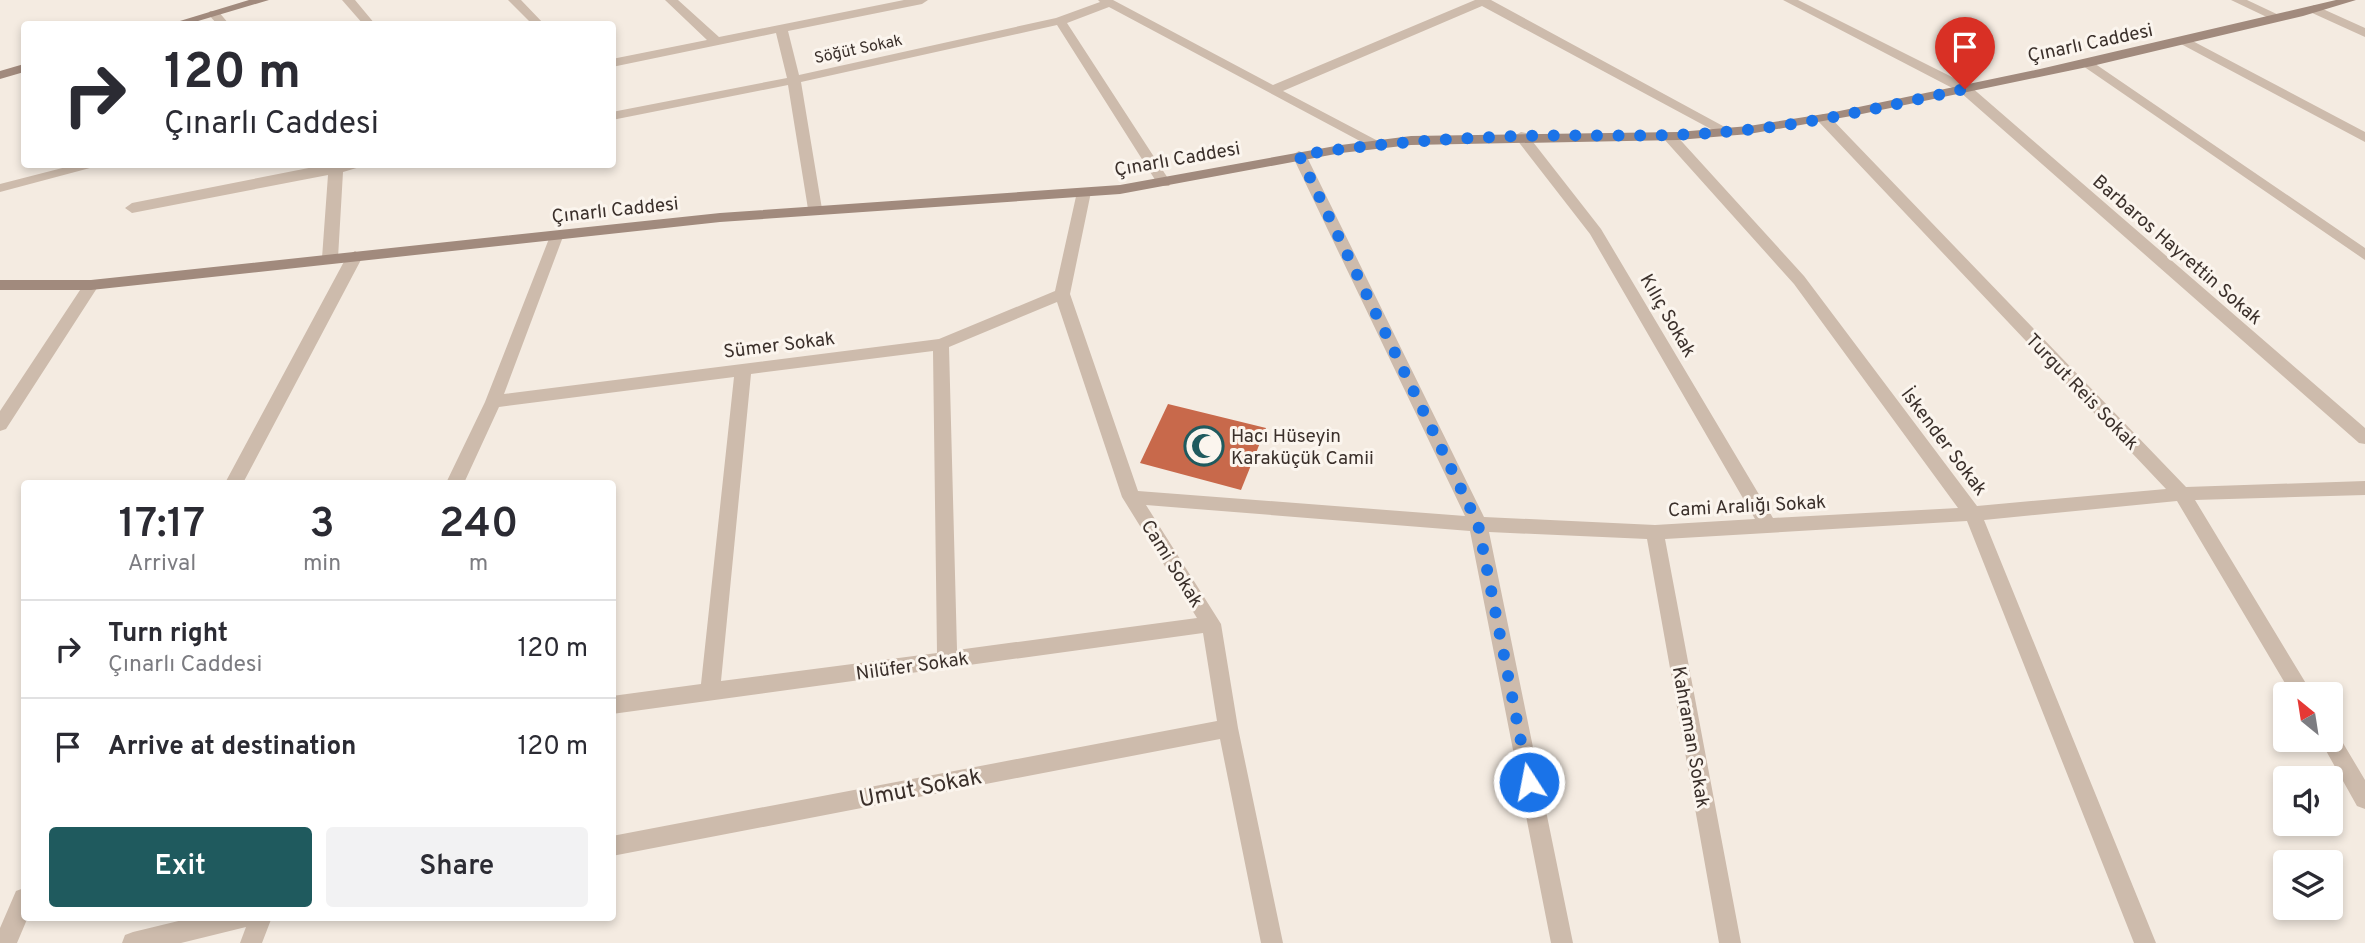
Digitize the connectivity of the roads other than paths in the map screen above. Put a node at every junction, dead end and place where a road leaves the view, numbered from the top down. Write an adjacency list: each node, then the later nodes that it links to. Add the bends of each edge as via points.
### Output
1 (263, 0): 15 (street)
2 (348, 0): 16 (street)
3 (514, 0): 17 (street)
4 (671, 0): 21 (street)
5 (836, 0): 13 (street)
6 (922, 0): 13 (street)
7 (1483, 0): 29 (street); 32 (street)
8 (1789, 0): 28 (street, Barbaros Hayrettin Sokak)
9 (2237, 0): 14 (street)
10 (2350, 0): 12 (street, Çınarlı Caddesi)
11 (1106, 1): 18 (street, Söğüt Sokak); 29 (street)
12 (2314, 9): 14 (street, Çınarlı Caddesi); 20 (street)
13 (854, 14): 19 (street)
14 (2277, 17): 22 (street, Çınarlı Caddesi)
15 (219, 19)
16 (366, 21)
17 (535, 21)
18 (1059, 21): 27 (street, Söğüt Sokak); 41 (street)
19 (781, 30): 21 (street); 27 (street)
20 (2365, 33)
21 (716, 41): 23 (street)
22 (2185, 41): 24 (street, Çınarlı Caddesi); 35 (street)
23 (616, 61)
24 (2088, 63): 28 (street, Çınarlı Caddesi); 47 (street)
25 (21, 69): 26 (street)
26 (0, 75)
27 (794, 80): 30 (street, Söğüt Sokak); 45 (street)
28 (1965, 89): 31 (street, Çınarlı Caddesi); 57 (street, Barbaros Hayrettin Sokak)
29 (1273, 90): 36 (street)
30 (616, 115)
31 (1823, 118): 32 (street, Çınarlı Caddesi); 61 (street, Turgut Reis Sokak)
32 (1727, 132): 34 (street, Çınarlı Caddesi)
33 (1521, 136): 34 (street, Çınarlı Caddesi); 36 (street, Çınarlı Caddesi); 65 (street, Kılıç Sokak, via 1597,232)
34 (1669, 136): 63 (street, İskender Sokak, via 1799,280)
35 (2365, 138)
36 (1373, 144): 37 (street, Çınarlı Caddesi)
37 (1299, 155): 41 (street, Çınarlı Caddesi); 64 (street)
38 (82, 168): 42 (street)
39 (331, 168): 44 (street)
40 (336, 168): 49 (street)
41 (1164, 183): 43 (street, Çınarlı Caddesi)
42 (0, 188)
43 (1084, 192): 45 (street, Çınarlı Caddesi); 52 (street)
44 (132, 208)
45 (815, 209): 46 (street, Çınarlı Caddesi)
46 (557, 234): 48 (street, Çınarlı Caddesi); 55 (street)
47 (2365, 255)
48 (355, 256): 49 (street, Çınarlı Caddesi); 58 (street)
49 (330, 258): 51 (street, Çınarlı Caddesi)
50 (0, 285): 51 (street, Çınarlı Caddesi)
51 (91, 285): 56 (street)
52 (1062, 295): 53 (street, Sümer Sokak); 62 (street, Cami Sokak)
53 (941, 344): 54 (street, Sümer Sokak); 68 (street)
54 (743, 370): 55 (street, Sümer Sokak); 70 (street)
55 (493, 402): 59 (street)
56 (0, 425)
57 (2365, 438)
58 (236, 480)
59 (456, 480)
60 (2365, 488): 61 (street, Cami Aralığı Sokak)
61 (2182, 494): 63 (street, Cami Aralığı Sokak); 69 (street, Turgut Reis Sokak)
62 (1131, 497): 64 (street, Cami Aralığı Sokak); 67 (street, Cami Sokak)
63 (1973, 514): 65 (street, Cami Aralığı Sokak); 85 (street, İskender Sokak)
64 (1478, 524): 66 (street, Cami Aralığı Sokak); 83 (street)
65 (1767, 524): 66 (street, Cami Aralığı Sokak)
66 (1655, 532): 84 (street, Kahraman Sokak)
67 (1211, 624): 68 (street, Nilüfer Sokak); 72 (street, Cami Sokak)
68 (947, 660): 70 (street, Nilüfer Sokak)
69 (2295, 682)
70 (710, 692): 71 (street, Nilüfer Sokak)
71 (616, 704)
72 (1228, 728): 75 (street, Umut Sokak); 82 (street, Cami Sokak)
73 (2337, 752): 74 (street)
74 (2365, 799)
75 (616, 845)
76 (21, 906): 79 (street)
77 (226, 921): 80 (street)
78 (259, 921): 81 (street)
79 (5, 943)
80 (133, 943)
81 (251, 943)
82 (1272, 943)
83 (1562, 943)
84 (1730, 943)
85 (2145, 943)

